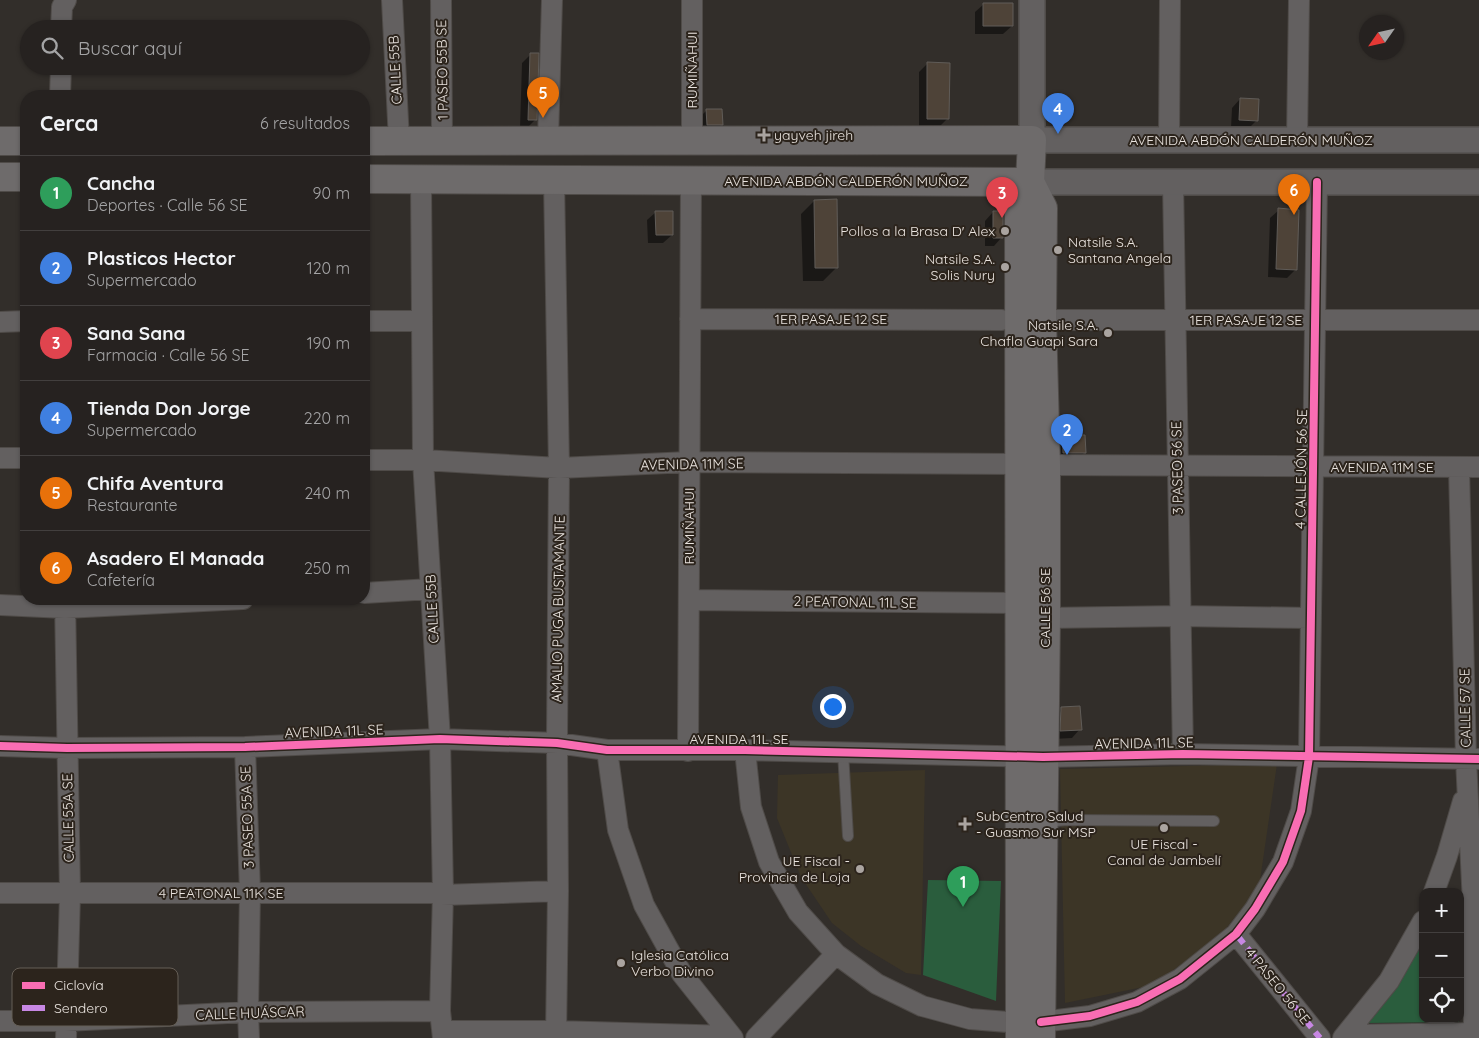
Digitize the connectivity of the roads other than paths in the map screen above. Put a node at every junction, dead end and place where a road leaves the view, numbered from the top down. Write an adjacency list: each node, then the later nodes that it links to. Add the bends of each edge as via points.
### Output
1 (392, 0): 22 (street, CALLE 55B)
2 (441, 0): 12 (street, 1 PASEO 55B SE)
3 (552, 0): 13 (street)
4 (692, 0): 14 (street, RUMIÑAHUI)
5 (1032, 0): 15 (street, CALLE 56 SE)
6 (1170, 0): 16 (street)
7 (1299, 0): 17 (street)
8 (64, 3): 9 (street)
9 (62, 20)
10 (61, 75): 11 (street)
11 (60, 90)
12 (442, 140): 13 (main road, AVENIDA ABDÓN CALDERÓN MUÑOZ); 22 (main road, AVENIDA ABDÓN CALDERÓN MUÑOZ)
13 (548, 140): 14 (main road, AVENIDA ABDÓN CALDERÓN MUÑOZ)
14 (692, 140): 15 (main road, AVENIDA ABDÓN CALDERÓN MUÑOZ)
15 (1032, 140): 16 (street, AVENIDA ABDÓN CALDERÓN MUÑOZ); 29 (main road, CALLE 56 SE)
16 (1169, 140): 17 (street, AVENIDA ABDÓN CALDERÓN MUÑOZ)
17 (1297, 140): 18 (street, AVENIDA ABDÓN CALDERÓN MUÑOZ)
18 (1479, 140)
19 (0, 141): 20 (main road)
20 (20, 141)
21 (370, 141): 22 (main road, AVENIDA ABDÓN CALDERÓN MUÑOZ)
22 (399, 141)
23 (0, 177): 24 (main road)
24 (20, 177)
25 (370, 179): 26 (main road, AVENIDA ABDÓN CALDERÓN MUÑOZ)
26 (421, 179): 27 (main road, AVENIDA ABDÓN CALDERÓN MUÑOZ); 40 (street, CALLE 55B)
27 (554, 180): 28 (main road, AVENIDA ABDÓN CALDERÓN MUÑOZ); 52 (street, AMALIO PUGA BUSTAMANTE)
28 (691, 180): 29 (main road, AVENIDA ABDÓN CALDERÓN MUÑOZ); 33 (street, RUMIÑAHUI)
29 (1030, 182): 30 (street, AVENIDA ABDÓN CALDERÓN MUÑOZ); 35 (main road, CALLE 56 SE, via 1043,208); 48 (main road, CALLE 56 SE, via 1019,203)
30 (1172, 182): 31 (street, AVENIDA ABDÓN CALDERÓN MUÑOZ); 36 (street, 3 PASEO 56 SE)
31 (1317, 182): 32 (street, AVENIDA ABDÓN CALDERÓN MUÑOZ); 37 (street, 4 CALLEJÓN 56 SE)
32 (1479, 182)
33 (690, 319): 34 (street, 1ER PASAJE 12 SE); 47 (street, RUMIÑAHUI)
34 (1002, 320)
35 (1042, 320): 36 (street, 1ER PASAJE 12 SE); 48 (main road, CALLE 56 SE)
36 (1174, 320): 37 (street, 1ER PASAJE 12 SE); 49 (street, 3 PASEO 56 SE)
37 (1315, 320): 38 (street, 1ER PASAJE 12 SE); 50 (street, 4 CALLEJÓN 56 SE)
38 (1479, 320)
39 (370, 321): 40 (street)
40 (422, 321): 46 (street, CALLE 55B)
41 (0, 322): 42 (street)
42 (20, 322)
43 (0, 458): 44 (street)
44 (20, 458)
45 (370, 460): 46 (street, AVENIDA 11M SE)
46 (423, 460): 52 (street, AVENIDA 11M SE); 54 (street, CALLE 55B)
47 (690, 462): 48 (street, AVENIDA 11M SE); 52 (street, AVENIDA 11M SE); 56 (street, RUMIÑAHUI)
48 (1033, 464): 49 (street, AVENIDA 11M SE); 58 (main road, CALLE 56 SE); 63 (main road, CALLE 56 SE)
49 (1177, 466): 50 (street, AVENIDA 11M SE); 62 (street, 3 PASEO 56 SE)
50 (1313, 466): 51 (street, AVENIDA 11M SE); 64 (street, 4 CALLEJÓN 56 SE)
51 (1459, 467): 53 (street, AVENIDA 11M SE); 57 (street, CALLE 57 SE)
52 (559, 468): 66 (street, AMALIO PUGA BUSTAMANTE)
53 (1479, 468)
54 (431, 589): 55 (street); 65 (street, CALLE 55B)
55 (370, 593)
56 (689, 600): 58 (street, 2 PEATONAL 11L SE); 72 (street, RUMIÑAHUI)
57 (1471, 601): 77 (street, CALLE 57 SE)
58 (1021, 603): 75 (main road, CALLE 56 SE)
59 (20, 604): 60 (street)
60 (0, 605)
61 (65, 605): 69 (street, CALLE 55A SE)
62 (1180, 616): 63 (street); 64 (street); 74 (street, 3 PASEO 56 SE)
63 (1046, 618): 75 (main road, CALLE 56 SE)
64 (1311, 618): 76 (street, 4 CALLEJÓN 56 SE)
65 (440, 739): 66 (street, AVENIDA 11L SE); 68 (street, AVENIDA 11L SE); 87 (street, CALLE 55B)
66 (557, 743): 70 (street, AVENIDA 11L SE); 83 (street, AMALIO PUGA BUSTAMANTE)
67 (0, 746): 69 (street, AVENIDA 11L SE)
68 (245, 747): 69 (street, AVENIDA 11L SE); 85 (street, 3 PASEO 55A SE)
69 (67, 748): 86 (street, CALLE 55A SE)
70 (608, 750): 72 (street, AVENIDA 11L SE); 103 (street, via 618,830 644,904 682,974)
71 (745, 750): 72 (street, AVENIDA 11L SE); 73 (street, AVENIDA 11L SE); 91 (street, 4 CALLEJÓN 56 SE, via 751,807 769,862 798,912)
72 (688, 751)
73 (843, 752): 75 (street, AVENIDA 11L SE); 81 (lane)
74 (1183, 754): 75 (street, AVENIDA 11L SE); 76 (street, AVENIDA 11L SE)
75 (1032, 757): 80 (main road, CALLE 56 SE); 99 (main road, CALLE 56 SE)
76 (1309, 757): 77 (street, AVENIDA 11L SE); 90 (street, 4 CALLEJÓN 56 SE, via 1301,811 1283,862)
77 (1473, 759): 78 (street, CALLE 57 SE)
78 (1468, 785): 82 (street); 88 (street, CALLE 57 SE)
79 (1214, 821): 80 (lane)
80 (1044, 822): 99 (main road, CALLE 56 SE)
81 (848, 836)
82 (1436, 888)
83 (558, 891): 87 (street, 4 PEATONAL 11K SE); 102 (street, AMALIO PUGA BUSTAMANTE)
84 (0, 892): 86 (street, 4 PEATONAL 11K SE)
85 (250, 892): 86 (street, 4 PEATONAL 11K SE); 87 (street, 4 PEATONAL 11K SE); 94 (street, 3 PASEO 55A SE)
86 (70, 894): 92 (street, CALLE 55A SE)
87 (442, 894): 93 (street, CALLE 55B)
88 (1476, 904): 100 (street, CALLE 57 SE)
89 (1419, 928): 104 (street, via 1389,981)
90 (1236, 934): 99 (street, 4 CALLEJÓN 56 SE, via 1180,979 1136,1002); 107 (street, 4 PASEO 56 SE)
91 (836, 954): 99 (street, 4 CALLEJÓN 56 SE, via 877,984 922,1006); 106 (street)
92 (68, 968)
93 (440, 1011): 94 (street, CALLE HUÁSCAR); 101 (street, CALLE 55B)
94 (248, 1012): 95 (street, CALLE HUÁSCAR); 105 (street, 3 PASEO 55A SE)
95 (178, 1019)
96 (37, 1026): 98 (street, CALLE HUÁSCAR)
97 (106, 1026): 98 (street, CALLE HUÁSCAR)
98 (66, 1030)
99 (1031, 1030)
100 (1476, 1034): 104 (street)
101 (443, 1035): 102 (street)
102 (556, 1035): 103 (street)
103 (732, 1037)
104 (1345, 1037)
105 (249, 1038)
106 (756, 1038)
107 (1320, 1038)

